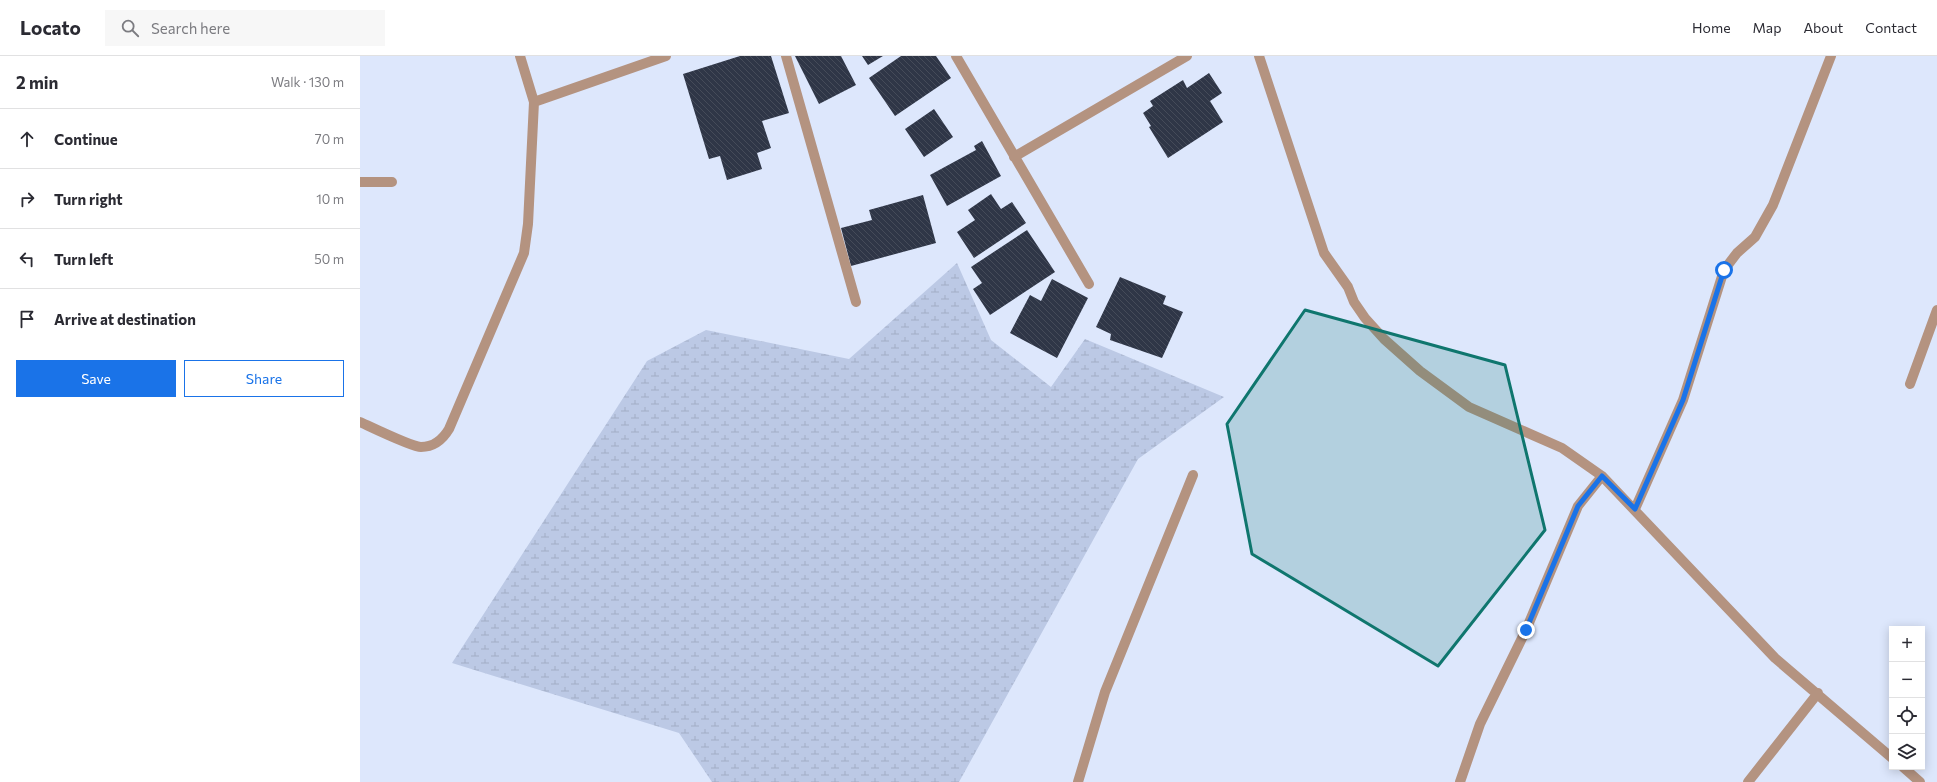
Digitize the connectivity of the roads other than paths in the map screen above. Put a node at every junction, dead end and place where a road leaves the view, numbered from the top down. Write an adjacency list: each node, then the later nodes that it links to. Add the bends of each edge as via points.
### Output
1 (520, 56): 8 (street)
2 (666, 56): 8 (street)
3 (786, 56): 13 (street)
4 (956, 56): 9 (street)
5 (1187, 56): 9 (street)
6 (1259, 56): 18 (street, via 1324,253 1348,287 1365,318 1420,371 1469,407 1562,448)
7 (1831, 56): 19 (street, via 1774,206 1755,237 1737,253 1724,270 1683,400)
8 (534, 102): 16 (street, via 528,224 524,253 449,429 443,438 432,445 421,447)
9 (1014, 157): 12 (street)
10 (360, 182): 11 (street)
11 (392, 182)
12 (1089, 284)
13 (856, 302)
14 (1937, 310): 15 (street)
15 (1910, 384)
16 (360, 422)
17 (1193, 474): 23 (street, via 1105,692)
18 (1602, 476): 19 (street); 24 (street, via 1578,506 1526,630 1480,724)
19 (1635, 509): 20 (street, via 1766,648)
20 (1818, 693): 21 (street); 25 (street)
21 (1889, 755)
22 (1906, 770): 26 (street)
23 (1078, 782)
24 (1460, 782)
25 (1748, 782)
26 (1920, 782)

